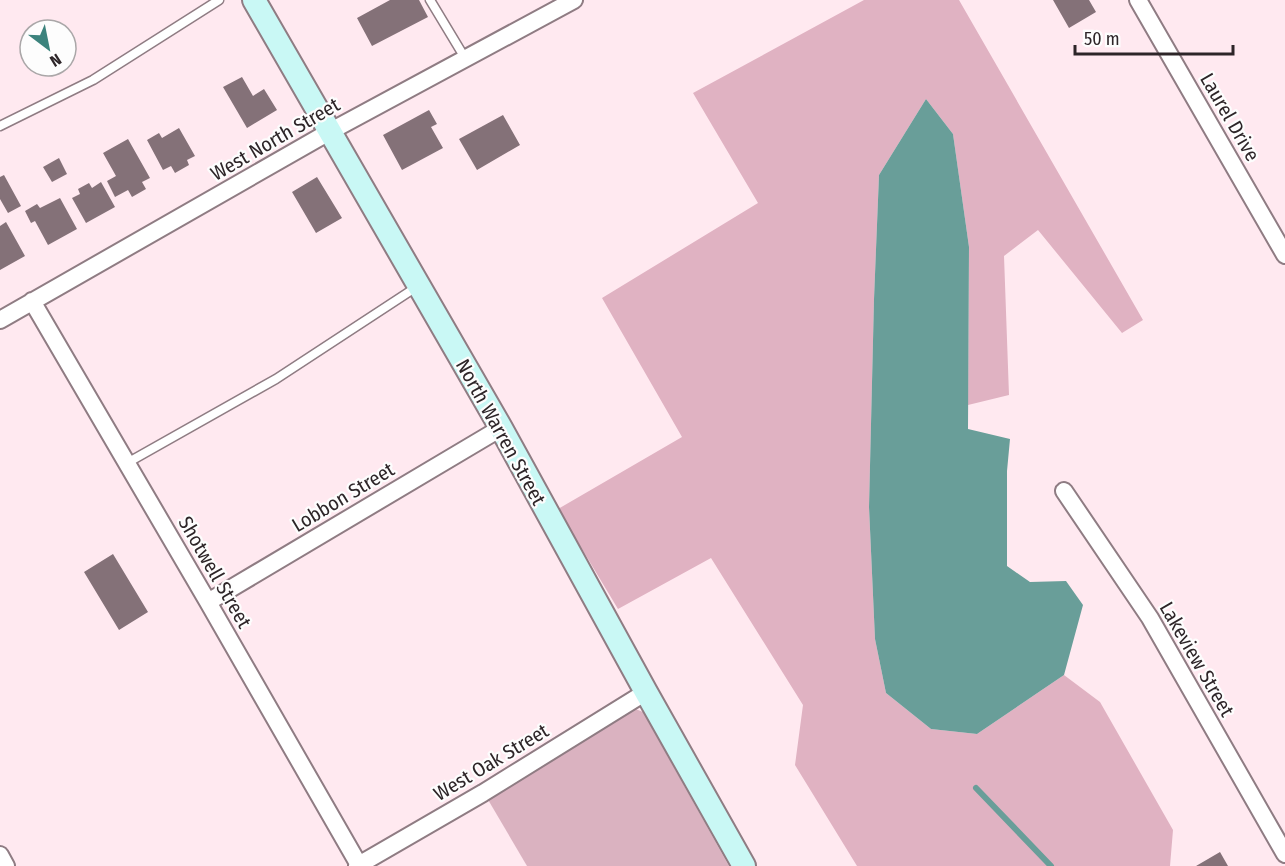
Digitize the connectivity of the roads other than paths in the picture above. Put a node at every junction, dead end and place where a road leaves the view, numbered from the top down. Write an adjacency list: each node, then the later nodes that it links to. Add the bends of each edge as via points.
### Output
1 (219, 0): 7 (lane, via 93,80)
2 (254, 0): 8 (street, North Warren Street)
3 (430, 0): 6 (lane)
4 (573, 0): 6 (street, West North Street)
5 (1138, 0): 9 (street, Laurel Drive)
6 (465, 58): 8 (street, West North Street)
7 (0, 126)
8 (329, 132): 10 (street, North Warren Street); 11 (street, West North Street)
9 (1285, 255)
10 (418, 286): 13 (street, North Warren Street); 14 (lane, via 276,379)
11 (32, 302): 12 (street, West North Street); 14 (street, Shotwell Street)
12 (0, 320)
13 (501, 428): 16 (street, Lobbon Street); 17 (street, North Warren Street)
14 (127, 463): 16 (street, Shotwell Street)
15 (1064, 491): 18 (street, Lakeview Street, via 1150,618)
16 (208, 602): 21 (street, Shotwell Street)
17 (646, 693): 21 (street, West Oak Street); 22 (street, North Warren Street)
18 (1285, 854)
19 (0, 855): 20 (street)
20 (6, 866)
21 (358, 866)
22 (744, 866)

